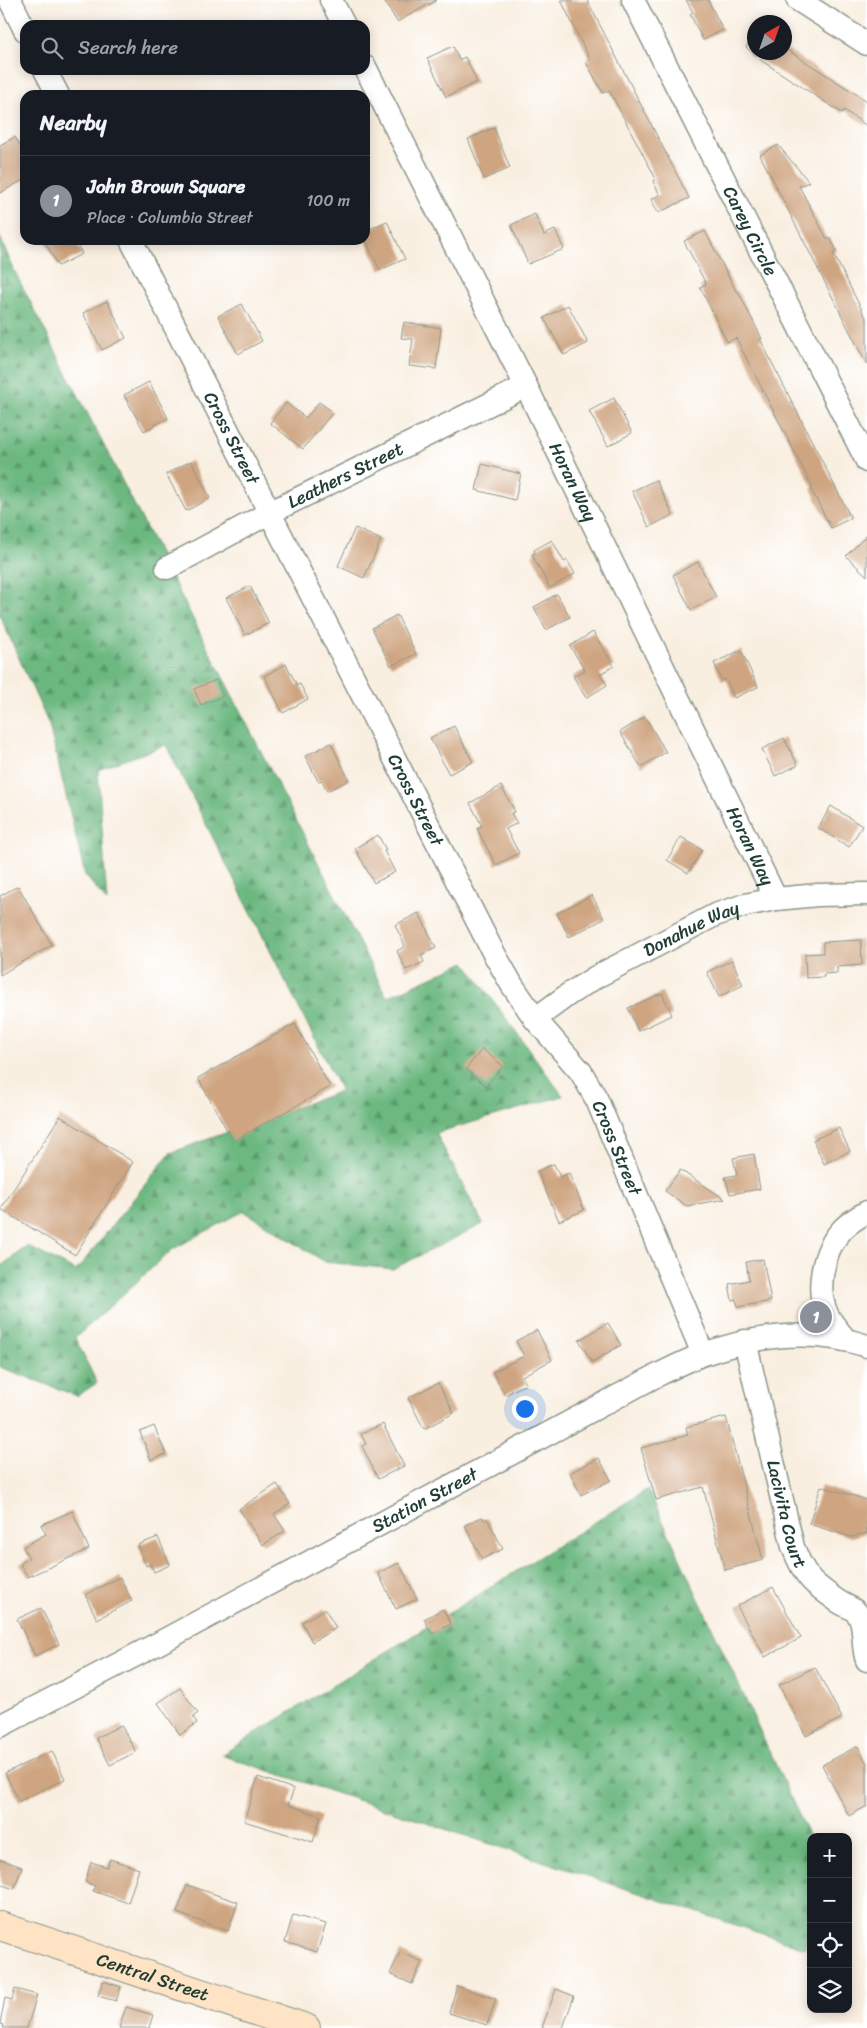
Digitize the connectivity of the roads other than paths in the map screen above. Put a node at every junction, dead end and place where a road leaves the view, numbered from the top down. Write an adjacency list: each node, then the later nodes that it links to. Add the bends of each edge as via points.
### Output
1 (10, 0): 5 (street)
2 (331, 0): 6 (street)
3 (633, 0): 13 (street, Carey Circle)
4 (798, 0): 7 (street)
5 (20, 20)
6 (341, 20)
7 (867, 44)
8 (48, 75): 10 (street)
9 (369, 75): 12 (street, Horan Way)
10 (55, 90)
11 (134, 245): 14 (street, Cross Street)
12 (526, 386): 14 (street, Leathers Street); 17 (street, Horan Way)
13 (867, 460)
14 (269, 513): 15 (street, Leathers Street); 18 (street, Cross Street, via 492,950)
15 (167, 568)
16 (867, 894): 17 (street, Donahue Way)
17 (776, 899): 18 (street, Donahue Way, via 715,915 596,977)
18 (535, 1019): 25 (street, Cross Street, via 581,1072 597,1100)
19 (867, 1212): 20 (street, via 840,1231 823,1269)
20 (821, 1288): 21 (street, via 810,1316); 22 (street, via 827,1316)
21 (795, 1334): 22 (street, Station Street); 23 (street, Station Street)
22 (845, 1339): 24 (street, Station Street)
23 (745, 1341): 25 (street, Station Street); 26 (street, Lacivita Court, via 793,1547 802,1570 820,1590 856,1612 862,1625)
24 (867, 1346)
25 (703, 1354): 27 (street, Station Street, via 648,1380)
26 (867, 1660)
27 (0, 1726)
28 (0, 1926): 29 (main road, Central Street)
29 (306, 2028)

